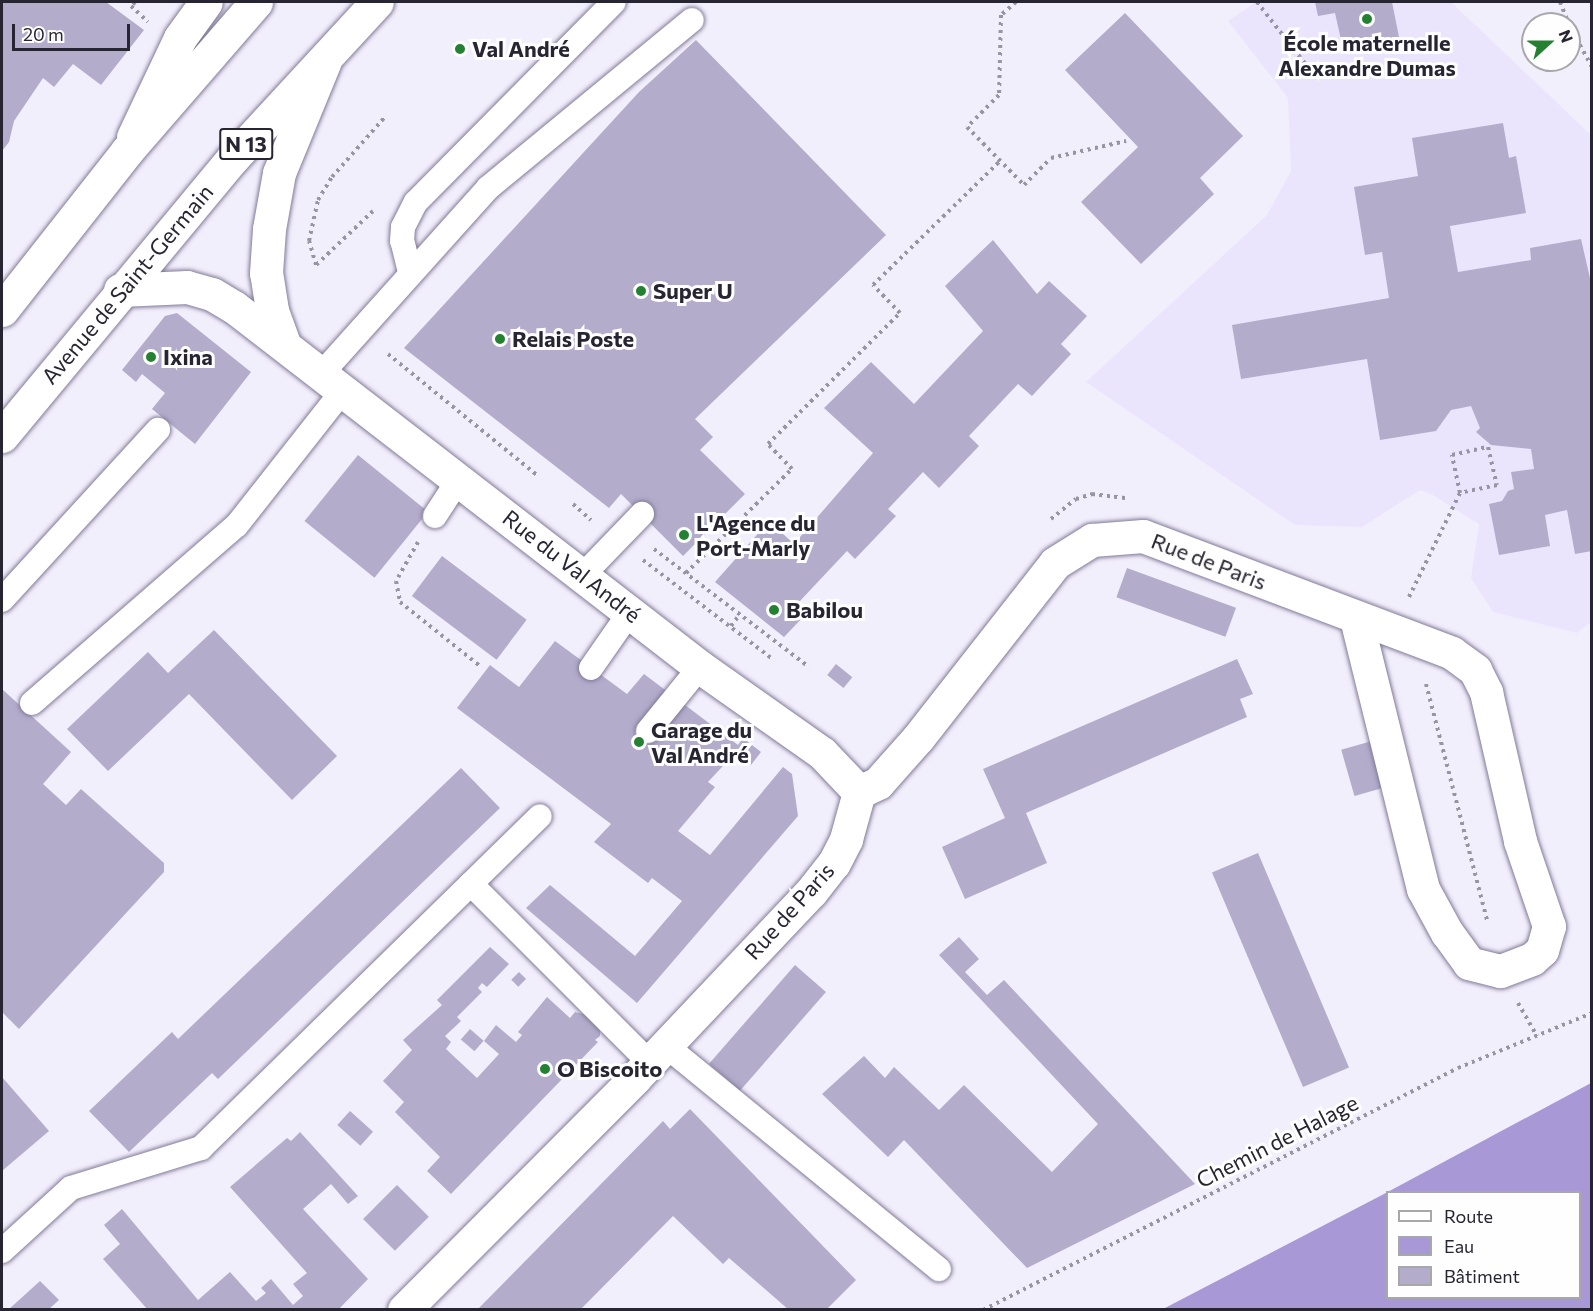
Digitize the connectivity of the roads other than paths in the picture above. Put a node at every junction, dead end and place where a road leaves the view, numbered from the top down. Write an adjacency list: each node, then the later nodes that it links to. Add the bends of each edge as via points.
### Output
1 (206, 2): 7 (street, via 180,38)
2 (256, 2): 7 (street)
3 (377, 2): 6 (street, Avenue de Saint-Germain / N 13)
4 (614, 2): 8 (lane, via 416,202 403,227 402,242)
5 (692, 20): 8 (lane, via 488,188)
6 (329, 52): 9 (street, Avenue de Saint-Germain / N 13); 11 (street, via 279,173 269,229 266,273 272,310)
7 (127, 152): 10 (street)
8 (411, 272): 12 (lane)
9 (120, 290): 11 (street, Rue du Val André, via 170,286 212,294); 14 (street, Avenue de Saint-Germain / N 13)
10 (2, 310)
11 (283, 341): 12 (street, Rue du Val André)
12 (333, 380): 15 (street, Rue du Val André); 24 (lane, via 237,525)
13 (158, 430): 19 (lane)
14 (2, 436)
15 (459, 479): 17 (lane); 18 (street, Rue du Val André)
16 (642, 514): 18 (lane)
17 (435, 516)
18 (583, 575): 20 (street, Rue du Val André)
19 (2, 600)
20 (630, 612): 22 (street, Rue du Val André); 23 (lane)
21 (1356, 619): 21 (street, Rue de Paris, via 1423,889 1469,963 1500,971 1533,959 1545,945 1549,926 1520,841 1482,681 1459,656); 26 (street, Rue de Paris, via 1143,536 1092,540 1069,552 1043,575 918,738 878,783)
22 (700, 667): 25 (lane); 26 (street, Rue du Val André, via 830,760)
23 (591, 668)
24 (32, 703)
25 (648, 731)
26 (859, 792): 29 (street, Rue de Paris, via 846,839 834,863)
27 (540, 816): 28 (lane)
28 (471, 884): 29 (lane); 30 (lane, via 201,1148 71,1188)
29 (657, 1054): 31 (lane); 32 (street, Rue de Paris)
30 (2, 1251)
31 (939, 1269)
32 (404, 1310)

